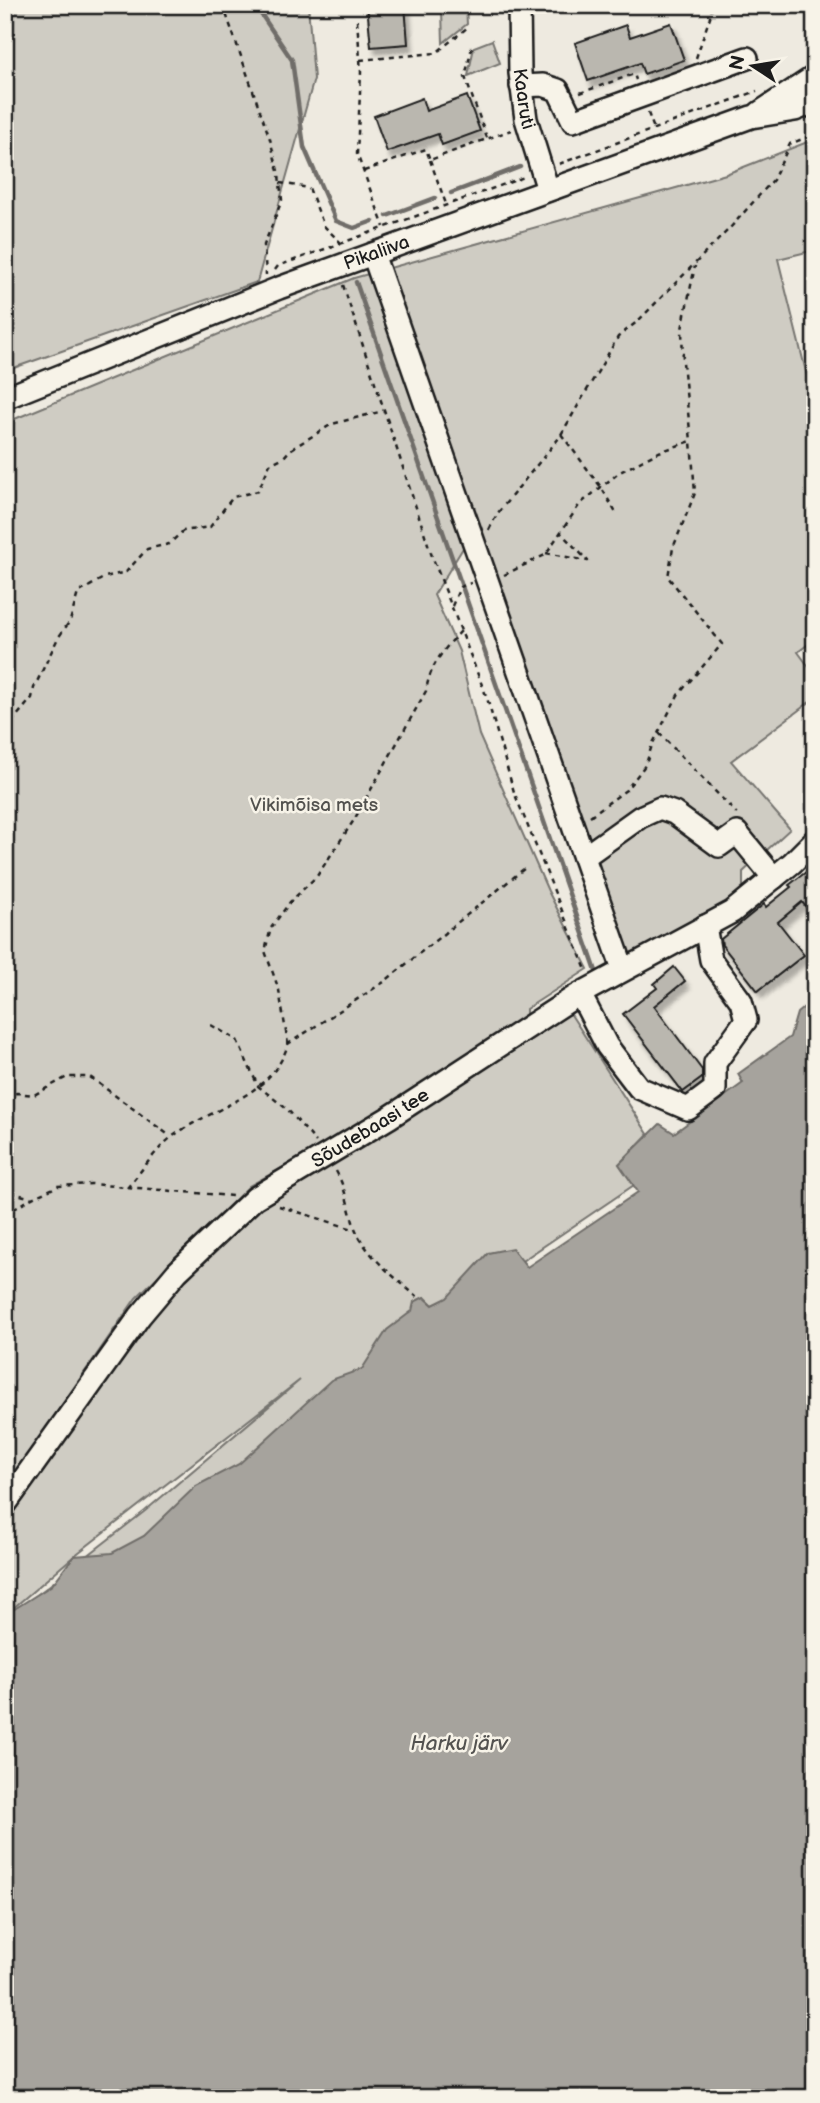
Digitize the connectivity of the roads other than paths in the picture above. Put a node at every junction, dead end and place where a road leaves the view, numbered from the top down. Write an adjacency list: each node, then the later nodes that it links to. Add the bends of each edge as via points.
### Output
1 (519, 5): 4 (street, Kaaruti)
2 (747, 58): 4 (street, via 572,121 558,90)
3 (815, 76): 6 (street, Pikaliiva)
4 (521, 86): 7 (street, Kaaruti, via 529,132)
5 (815, 102): 6 (street, Pikaliiva)
6 (751, 117): 7 (street, Pikaliiva)
7 (548, 190): 8 (street, Pikaliiva)
8 (373, 254): 9 (street, Pikaliiva); 11 (street)
9 (5, 398)
10 (815, 840): 12 (street, Sõudebaasi tee)
11 (584, 857): 12 (street, via 655,809 674,813 719,846 737,833); 14 (street)
12 (774, 878): 13 (street, Sõudebaasi tee, via 732,912)
13 (705, 926): 14 (street, Sõudebaasi tee); 15 (street, via 711,960 741,1001 746,1020 715,1063 715,1089 688,1108 639,1088 607,1046)
14 (623, 969): 15 (street, Sõudebaasi tee)
15 (586, 990): 16 (street, Sõudebaasi tee, via 255,1198 177,1272 140,1316)
16 (5, 1505)

